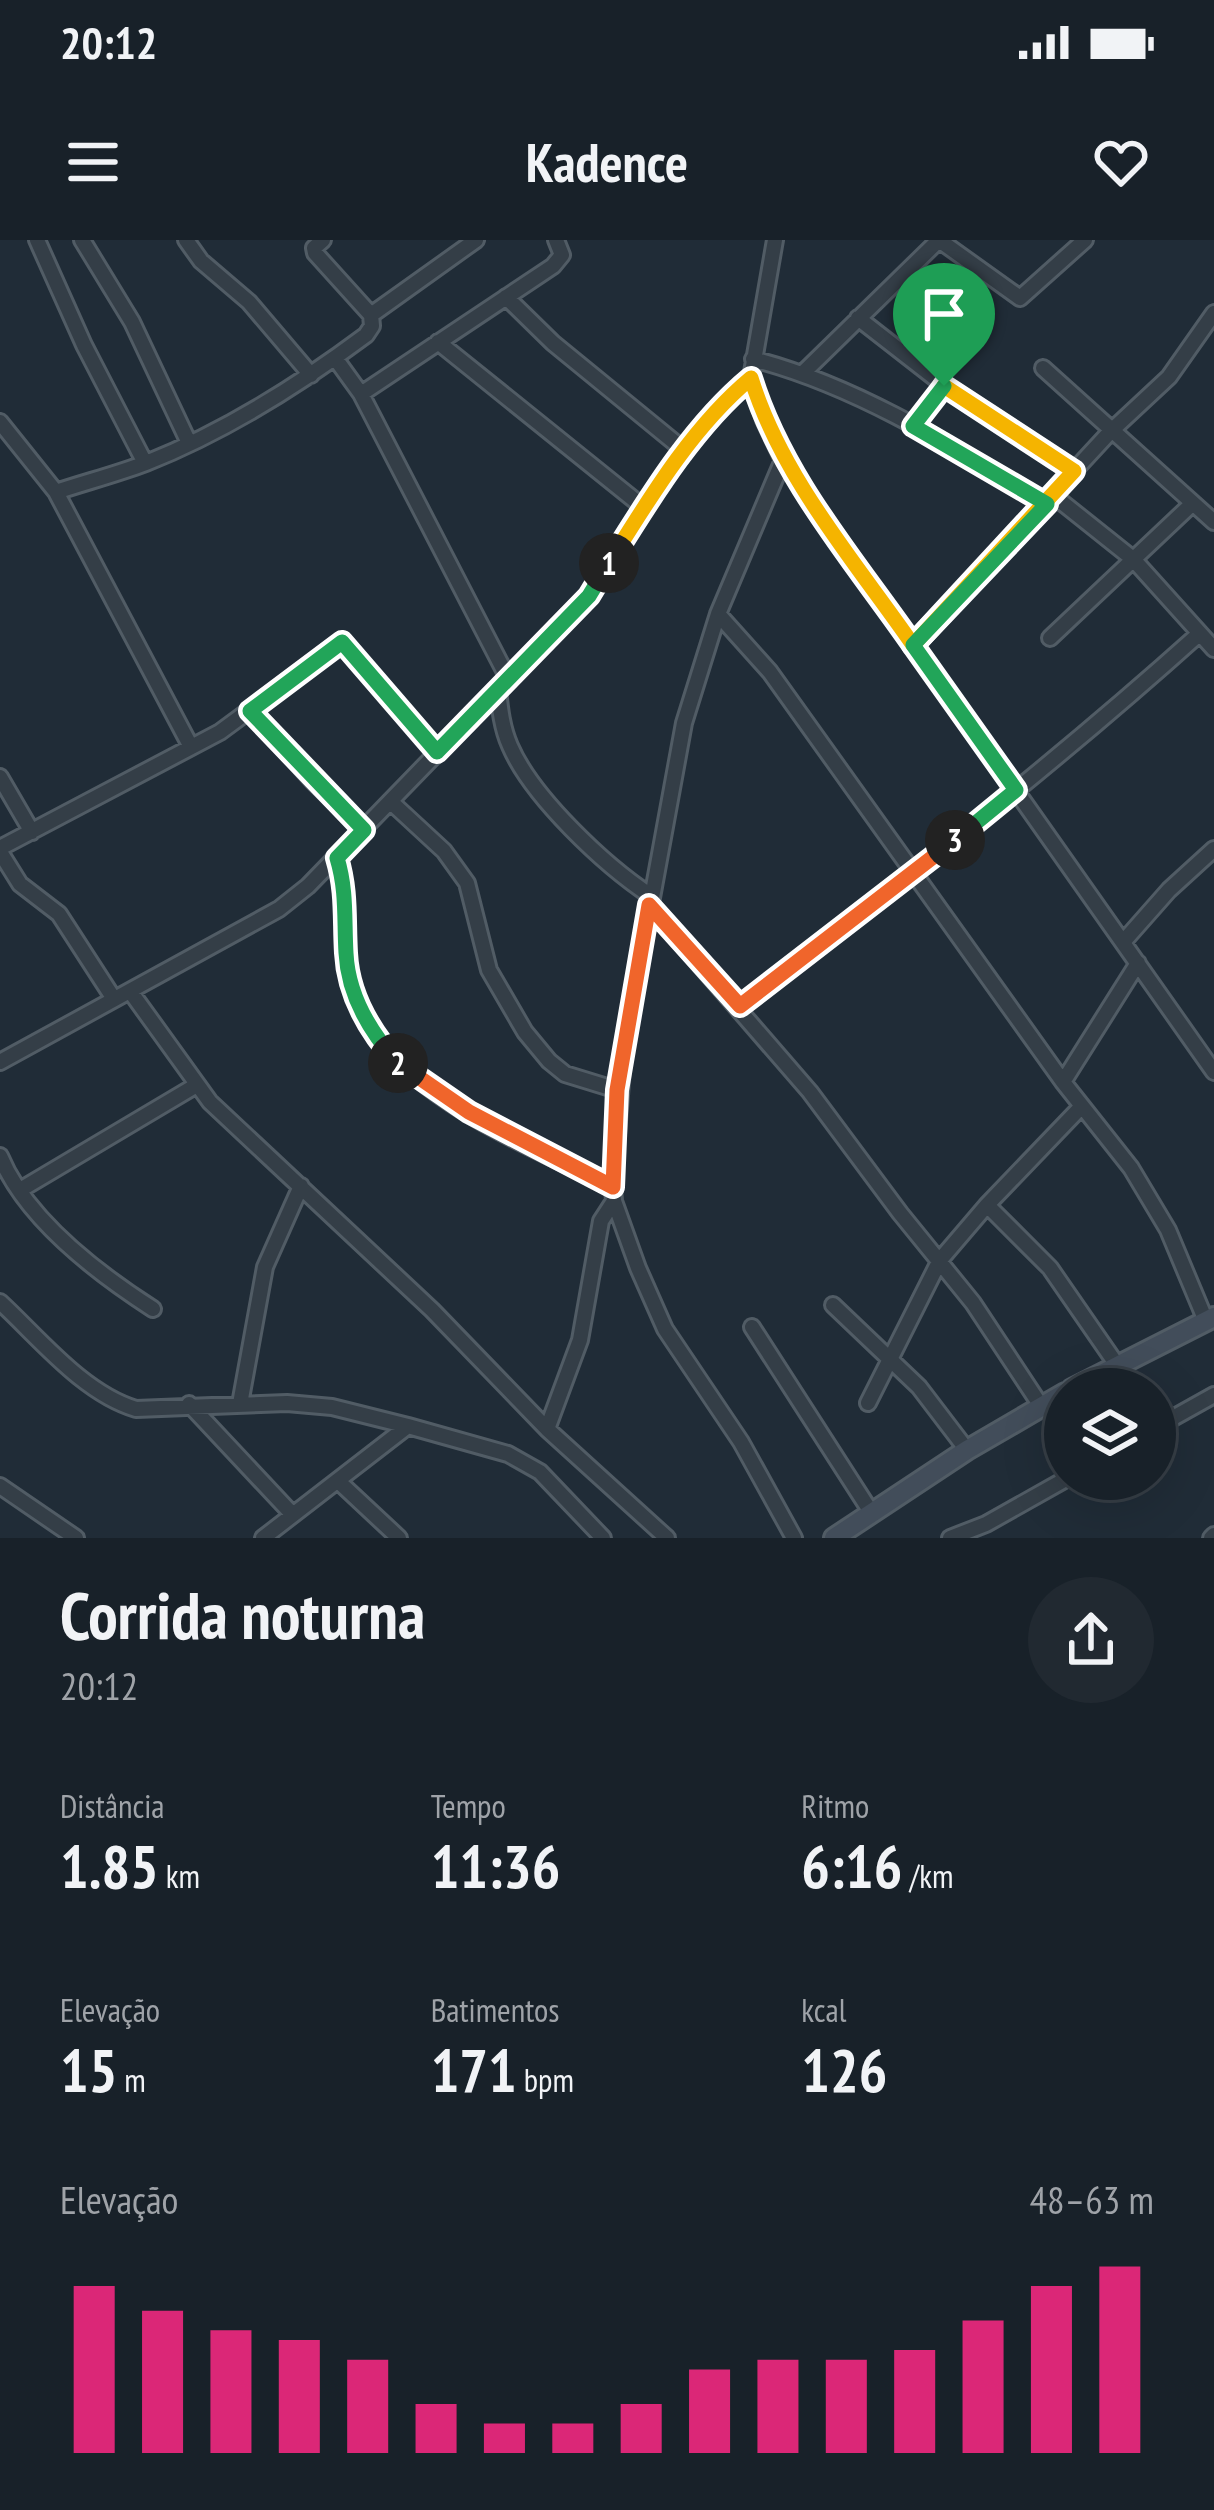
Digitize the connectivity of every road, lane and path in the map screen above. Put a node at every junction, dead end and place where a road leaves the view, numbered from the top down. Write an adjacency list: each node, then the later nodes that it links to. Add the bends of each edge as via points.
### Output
1 (37, 240): 28 (street)
2 (82, 240): 25 (street)
3 (186, 240): 18 (street)
4 (322, 240): 11 (street, via 315,253)
5 (476, 240): 11 (street)
6 (556, 240): 9 (street, via 559,260)
7 (772, 241): 15 (street)
8 (1077, 242): 12 (street, via 1020,298 939,240)
9 (506, 297): 13 (street); 26 (street)
10 (1214, 313): 24 (street, via 1168,377)
11 (371, 315): 14 (street, via 370,331)
12 (858, 318): 17 (street); 20 (street)
13 (438, 341): 21 (street); 32 (street)
14 (335, 358): 18 (street); 21 (street)
15 (753, 359): 17 (street); 19 (street)
16 (1043, 368): 24 (street)
17 (804, 372): 23 (street)
18 (311, 375): 25 (street)
19 (751, 378): 26 (street); 27 (street)
20 (944, 386): 23 (street); 29 (street)
21 (361, 394): 40 (street)
22 (0, 422): 30 (street)
23 (913, 426): 31 (street)
24 (1110, 432): 29 (street); 33 (street)
25 (189, 442): 28 (street)
26 (685, 451): 32 (street)
27 (783, 460): 35 (street); 38 (street)
28 (145, 463): 30 (street)
29 (1074, 471): 31 (street)
30 (56, 492): 42 (street)
31 (1051, 500): 34 (street); 38 (street)
32 (643, 507): 40 (street, via 589,596)
33 (1207, 510): 34 (street)
34 (1133, 559): 36 (street); 37 (street)
35 (718, 614): 52 (street, via 770,672); 53 (street, via 684,723)
36 (1199, 634): 39 (street); 45 (street)
37 (1050, 638)
38 (913, 645): 45 (street)
39 (1214, 649)
40 (503, 685): 43 (street); 53 (street, via 510,747 525,771 589,848)
41 (250, 711): 42 (street); 43 (street, via 342,642); 47 (street)
42 (191, 747): 48 (street)
43 (437, 752): 46 (street)
44 (0, 777): 48 (street)
45 (1016, 790): 52 (street); 54 (street)
46 (391, 802): 47 (street); 63 (street, via 467,883 490,970 525,1031 565,1073)
47 (364, 830): 51 (street)
48 (32, 832): 50 (street)
49 (1214, 849): 54 (street)
50 (0, 850): 57 (street, via 20,884 59,914)
51 (337, 858): 56 (street, via 278,909); 68 (street, via 350,983 381,1045 451,1101)
52 (913, 874): 58 (street); 61 (street)
53 (650, 901): 58 (street); 63 (street)
54 (1124, 941): 55 (street)
55 (1138, 963): 60 (street); 61 (street)
56 (130, 992): 57 (street); 62 (street)
57 (115, 999): 59 (street)
58 (740, 1006): 70 (street)
59 (0, 1062)
60 (1214, 1072)
61 (1063, 1082): 64 (street)
62 (195, 1086): 66 (street); 67 (street)
63 (617, 1090): 68 (street)
64 (1082, 1106): 69 (street); 74 (street, via 1168,1229)
65 (0, 1156): 67 (street)
66 (301, 1186): 82 (street, via 265,1267); 87 (street)
67 (20, 1190): 73 (street, via 67,1245)
68 (614, 1194): 87 (street, via 601,1221 580,1340); 99 (street, via 665,1329)
69 (987, 1205): 70 (street); 77 (street, via 1067,1288)
70 (940, 1260): 76 (street); 84 (street)
71 (0, 1302): 81 (street, via 116,1403)
72 (833, 1304): 76 (street)
73 (153, 1309)
74 (1210, 1319): 77 (street)
75 (752, 1327): 92 (street)
76 (890, 1359): 79 (street); 88 (street)
77 (1117, 1365): 78 (street)
78 (1111, 1368)
79 (868, 1402)
80 (1210, 1402): 85 (street)
81 (189, 1404): 82 (street); 93 (street)
82 (240, 1404): 86 (street, via 332,1407)
83 (1044, 1404): 84 (street)
84 (1041, 1406): 88 (street)
85 (1176, 1417)
86 (408, 1426): 89 (street); 97 (street, via 508,1454 540,1472)
87 (547, 1429): 98 (street)
88 (967, 1450): 92 (street)
89 (338, 1481): 93 (street); 96 (street)
90 (0, 1486): 94 (street)
91 (1044, 1491): 101 (street)
92 (871, 1512): 100 (street)
93 (292, 1515): 95 (street)
94 (76, 1538)
95 (263, 1538)
96 (399, 1538)
97 (603, 1538)
98 (667, 1538)
99 (794, 1538)
100 (834, 1538)
101 (950, 1538)

